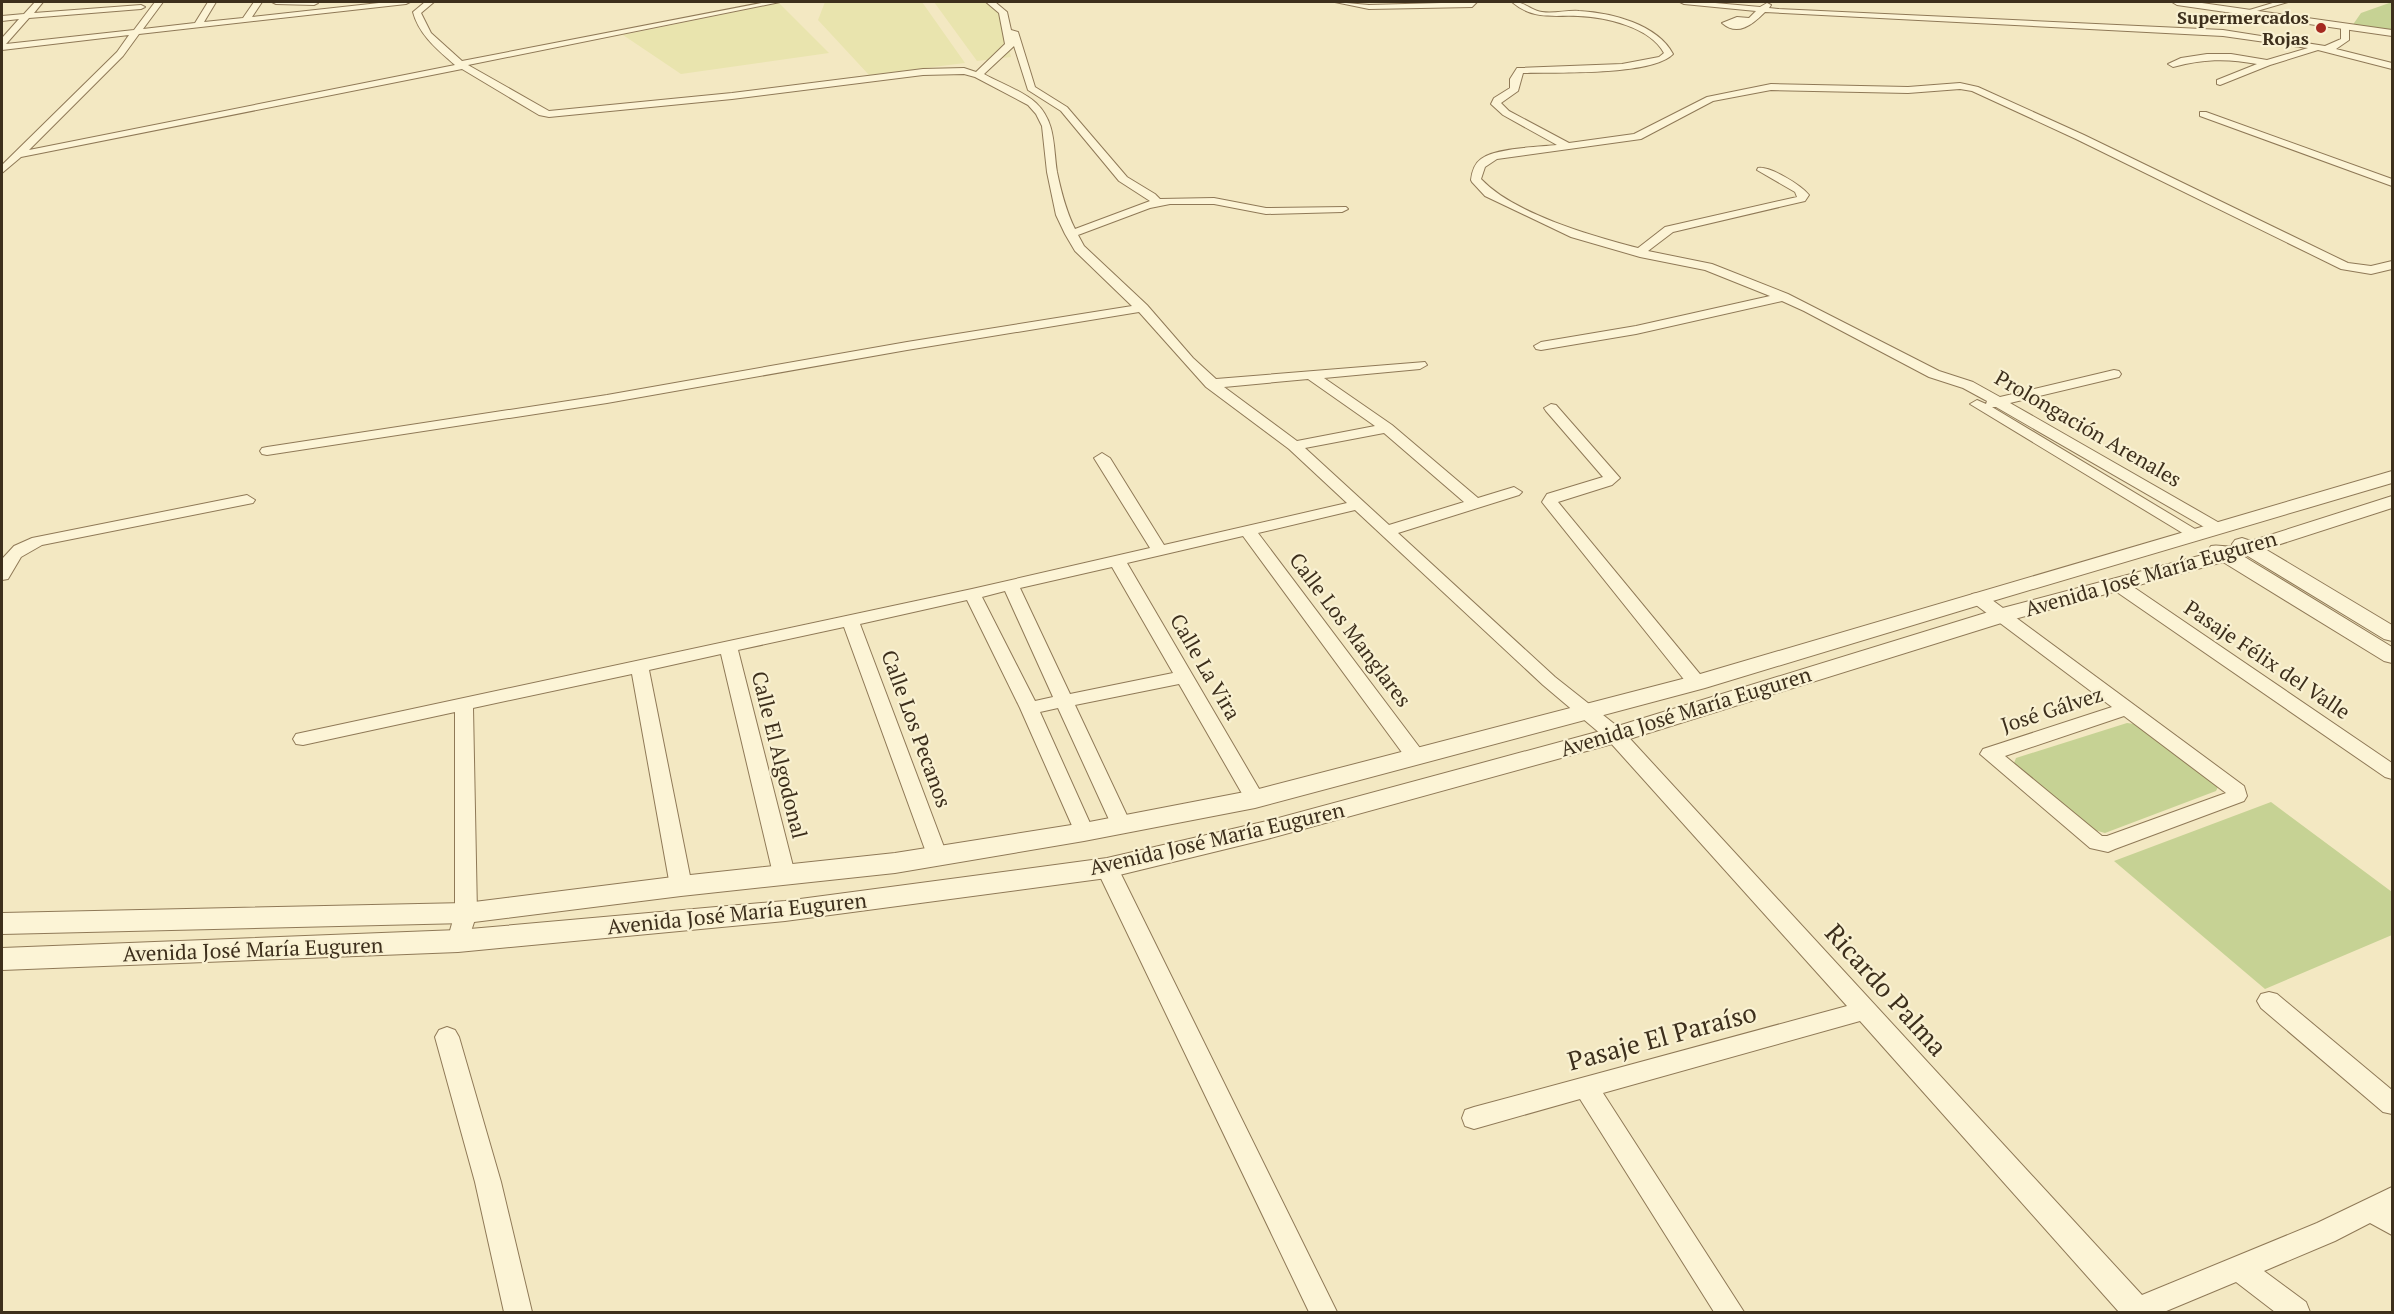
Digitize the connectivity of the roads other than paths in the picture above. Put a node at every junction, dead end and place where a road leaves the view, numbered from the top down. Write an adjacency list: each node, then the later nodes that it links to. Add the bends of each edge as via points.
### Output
1 (39, 2): 26 (street)
2 (85, 2): 28 (street)
3 (159, 2): 34 (street)
4 (212, 2): 32 (street)
5 (258, 2): 29 (street)
6 (276, 2): 7 (street)
7 (309, 2): 20 (street)
8 (406, 2): 22 (street)
9 (430, 2): 42 (street, via 417,12 418,17 429,36)
10 (776, 2): 42 (street)
11 (990, 2): 44 (street, via 1003,12 1010,45)
12 (1000, 2): 53 (street, via 1006,7 1031,88 1064,109 1123,179)
13 (1339, 2): 14 (street, via 1369,7 1454,7)
14 (1473, 2)
15 (1516, 2): 47 (street, via 1536,13 1579,13 1622,23 1652,34 1668,51 1662,59 1622,67 1520,70 1515,89 1496,104)
16 (1684, 2): 23 (street)
17 (1772, 2): 23 (street)
18 (2177, 2): 24 (street)
19 (2284, 2): 24 (street)
20 (358, 3): 22 (street)
21 (143, 4): 25 (street); 28 (street)
22 (373, 5): 29 (street)
23 (1763, 9): 30 (street); 39 (street, via 2223,33)
24 (2250, 12): 33 (street)
25 (135, 15)
26 (26, 16): 27 (street); 28 (street); 38 (street)
27 (2, 18)
28 (71, 19): 37 (street)
29 (246, 20): 32 (street)
30 (1752, 21)
31 (128, 24): 35 (street)
32 (198, 25): 34 (street)
33 (2345, 28): 36 (street); 39 (street, via 2347,37 2343,43)
34 (138, 31): 35 (street); 48 (street, via 120,54)
35 (122, 33): 37 (street); 49 (street)
36 (2392, 33)
37 (53, 41): 38 (street)
38 (2, 45)
39 (2317, 47): 40 (street); 43 (street)
40 (2266, 63): 41 (street, via 2193,56); 45 (street)
41 (2173, 64)
42 (461, 65): 44 (street, via 549,114 923,72 964,71); 48 (street)
43 (2392, 66)
44 (978, 75): 55 (street, Ricardo Palma, via 1031,103 1044,118 1062,215)
45 (2220, 82)
46 (2203, 114): 52 (street)
47 (1569, 147): 56 (street, Prolongación Arenales, via 1489,158 1479,166 1476,180 1489,194 1534,218 1588,240); 57 (street, Prolongación Arenales, via 1637,137 1703,102 1771,87 1968,87 2344,266 2371,270)
48 (17, 155): 50 (street)
49 (2, 157)
50 (2, 170)
51 (1762, 170): 56 (street, via 1799,190 1801,199 1669,229)
52 (2392, 183)
53 (1157, 203): 54 (street, via 1192,200 1266,211); 55 (street)
54 (1342, 209)
55 (1071, 234): 59 (street, Ricardo Palma, via 1080,248)
56 (1640, 253): 58 (street, Prolongación Arenales, via 1708,267)
57 (2392, 265)
58 (1784, 297): 60 (street, via 1636,330); 62 (street, Prolongación Arenales)
59 (1142, 308): 65 (street, Ricardo Palma); 71 (street, via 607,399)
60 (1540, 346)
61 (1420, 365): 64 (street)
62 (1934, 374): 66 (street, Prolongación Arenales, via 1968,385); 67 (street, Prolongación Arenales, via 1951,390)
63 (2114, 374): 66 (street)
64 (1311, 375): 65 (street); 69 (street)
65 (1211, 384): 70 (street, Ricardo Palma)
66 (1998, 402): 67 (street); 81 (street, Prolongación Arenales)
67 (1980, 405): 81 (street, Prolongación Arenales)
68 (1551, 408): 97 (street, via 1612,478 1553,497 1550,502)
69 (1387, 428): 70 (street); 77 (street)
70 (1294, 446): 78 (street, Ricardo Palma)
71 (267, 451)
72 (1102, 458): 82 (street)
73 (2392, 477): 81 (street, Avenida José María Euguren)
74 (1514, 492): 77 (street)
75 (247, 500): 85 (street, via 38,541 14,553)
76 (2392, 502): 83 (street, Avenida José María Euguren)
77 (1476, 504): 80 (street)
78 (1358, 505): 79 (street); 80 (street, Ricardo Palma)
79 (1247, 530): 82 (street); 105 (street, Calle Los Manglares)
80 (1386, 531): 102 (street, Ricardo Palma)
81 (2206, 532): 83 (street); 89 (street, Avenida José María Euguren)
82 (1159, 549): 84 (street)
83 (2237, 551): 86 (street, Avenida José María Euguren); 92 (street); 94 (street)
84 (1116, 559): 87 (street); 96 (street, Calle La Vira)
85 (2, 575)
86 (2117, 584): 90 (street, Avenida José María Euguren); 106 (street, Pasaje Félix del Valle)
87 (1010, 585): 88 (street); 98 (street)
88 (972, 594): 91 (street); 100 (street)
89 (1978, 598): 90 (street); 97 (street, Avenida José María Euguren)
90 (2003, 615): 101 (street); 103 (street, Avenida José María Euguren)
91 (850, 619): 93 (street); 110 (street, Calle Los Pecanos)
92 (2392, 634)
93 (728, 647): 95 (street); 112 (street, Calle El Algodonal)
94 (2392, 656)
95 (639, 665): 99 (street); 113 (street)
96 (1185, 677): 98 (street); 107 (street, Calle La Vira)
97 (1697, 683): 102 (street, Avenida José María Euguren)
98 (1062, 701): 100 (street); 108 (street)
99 (464, 703): 104 (street); 114 (street)
100 (1029, 708): 109 (street)
101 (2127, 709): 101 (street, José Gálvez, via 1990,754 2097,843 2108,844 2237,796 2237,791)
102 (1587, 712): 103 (street, Ricardo Palma); 105 (street, Avenida José María Euguren)
103 (1615, 735): 111 (street, Avenida José María Euguren, via 1267,830); 119 (street, Ricardo Palma)
104 (303, 740)
105 (1416, 757): 107 (street, Avenida José María Euguren)
106 (2392, 772)
107 (1255, 799): 108 (street, Avenida José María Euguren)
108 (1120, 824): 109 (street, Avenida José María Euguren)
109 (1084, 832): 110 (street, Avenida José María Euguren)
110 (938, 855): 112 (street, Avenida José María Euguren, via 895,864)
111 (1107, 868): 116 (street, Avenida José María Euguren, via 785,911); 127 (street)
112 (784, 874): 113 (street, Avenida José María Euguren)
113 (681, 886): 114 (street, Avenida José María Euguren)
114 (465, 913): 115 (street, Avenida José María Euguren); 116 (street)
115 (2, 924)
116 (458, 941): 117 (street, Avenida José María Euguren)
117 (2, 960)
118 (2269, 1001): 122 (street)
119 (1866, 1010): 121 (street, Pasaje El Paraíso); 129 (street, Ricardo Palma)
120 (447, 1037): 126 (street, via 488,1182)
121 (1586, 1088): 123 (street, Pasaje El Paraíso); 128 (street)
122 (2392, 1104)
123 (1474, 1118)
124 (2385, 1210): 125 (street)
125 (2238, 1267): 129 (street); 130 (street)
126 (518, 1312)
127 (1323, 1312)
128 (1730, 1312)
129 (2136, 1312)
130 (2296, 1312)

